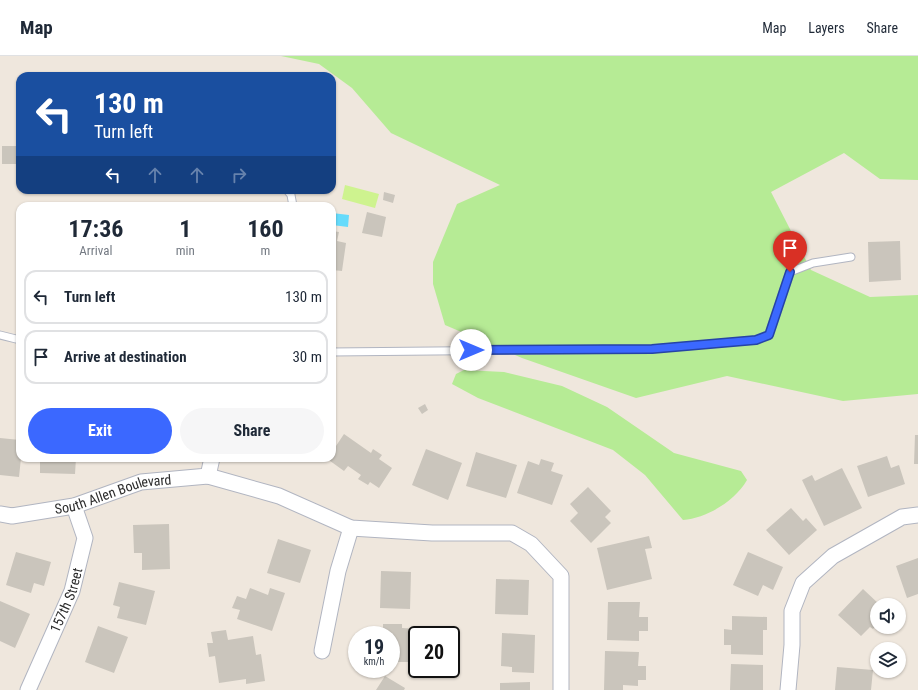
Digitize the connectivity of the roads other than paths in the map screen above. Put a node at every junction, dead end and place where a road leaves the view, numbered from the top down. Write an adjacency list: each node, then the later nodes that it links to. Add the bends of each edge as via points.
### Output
1 (851, 257): 4 (lane, via 813,263 790,272 769,335 756,340 652,349)
2 (0, 335): 3 (lane)
3 (16, 340)
4 (336, 352)
5 (211, 462): 6 (street)
6 (208, 476): 7 (street, South Allen Boulevard, via 141,482); 10 (street, via 279,496)
7 (74, 506): 8 (street, South Allen Boulevard, via 12,516); 12 (street, 157th Street, via 85,538 72,591)
8 (0, 514)
9 (918, 515): 14 (street, via 902,517 833,556 803,583 792,611)
10 (351, 528): 11 (street, via 338,571); 13 (street, via 432,533 512,533 531,544 561,576)
11 (322, 651)
12 (28, 690)
13 (561, 690)
14 (788, 690)

